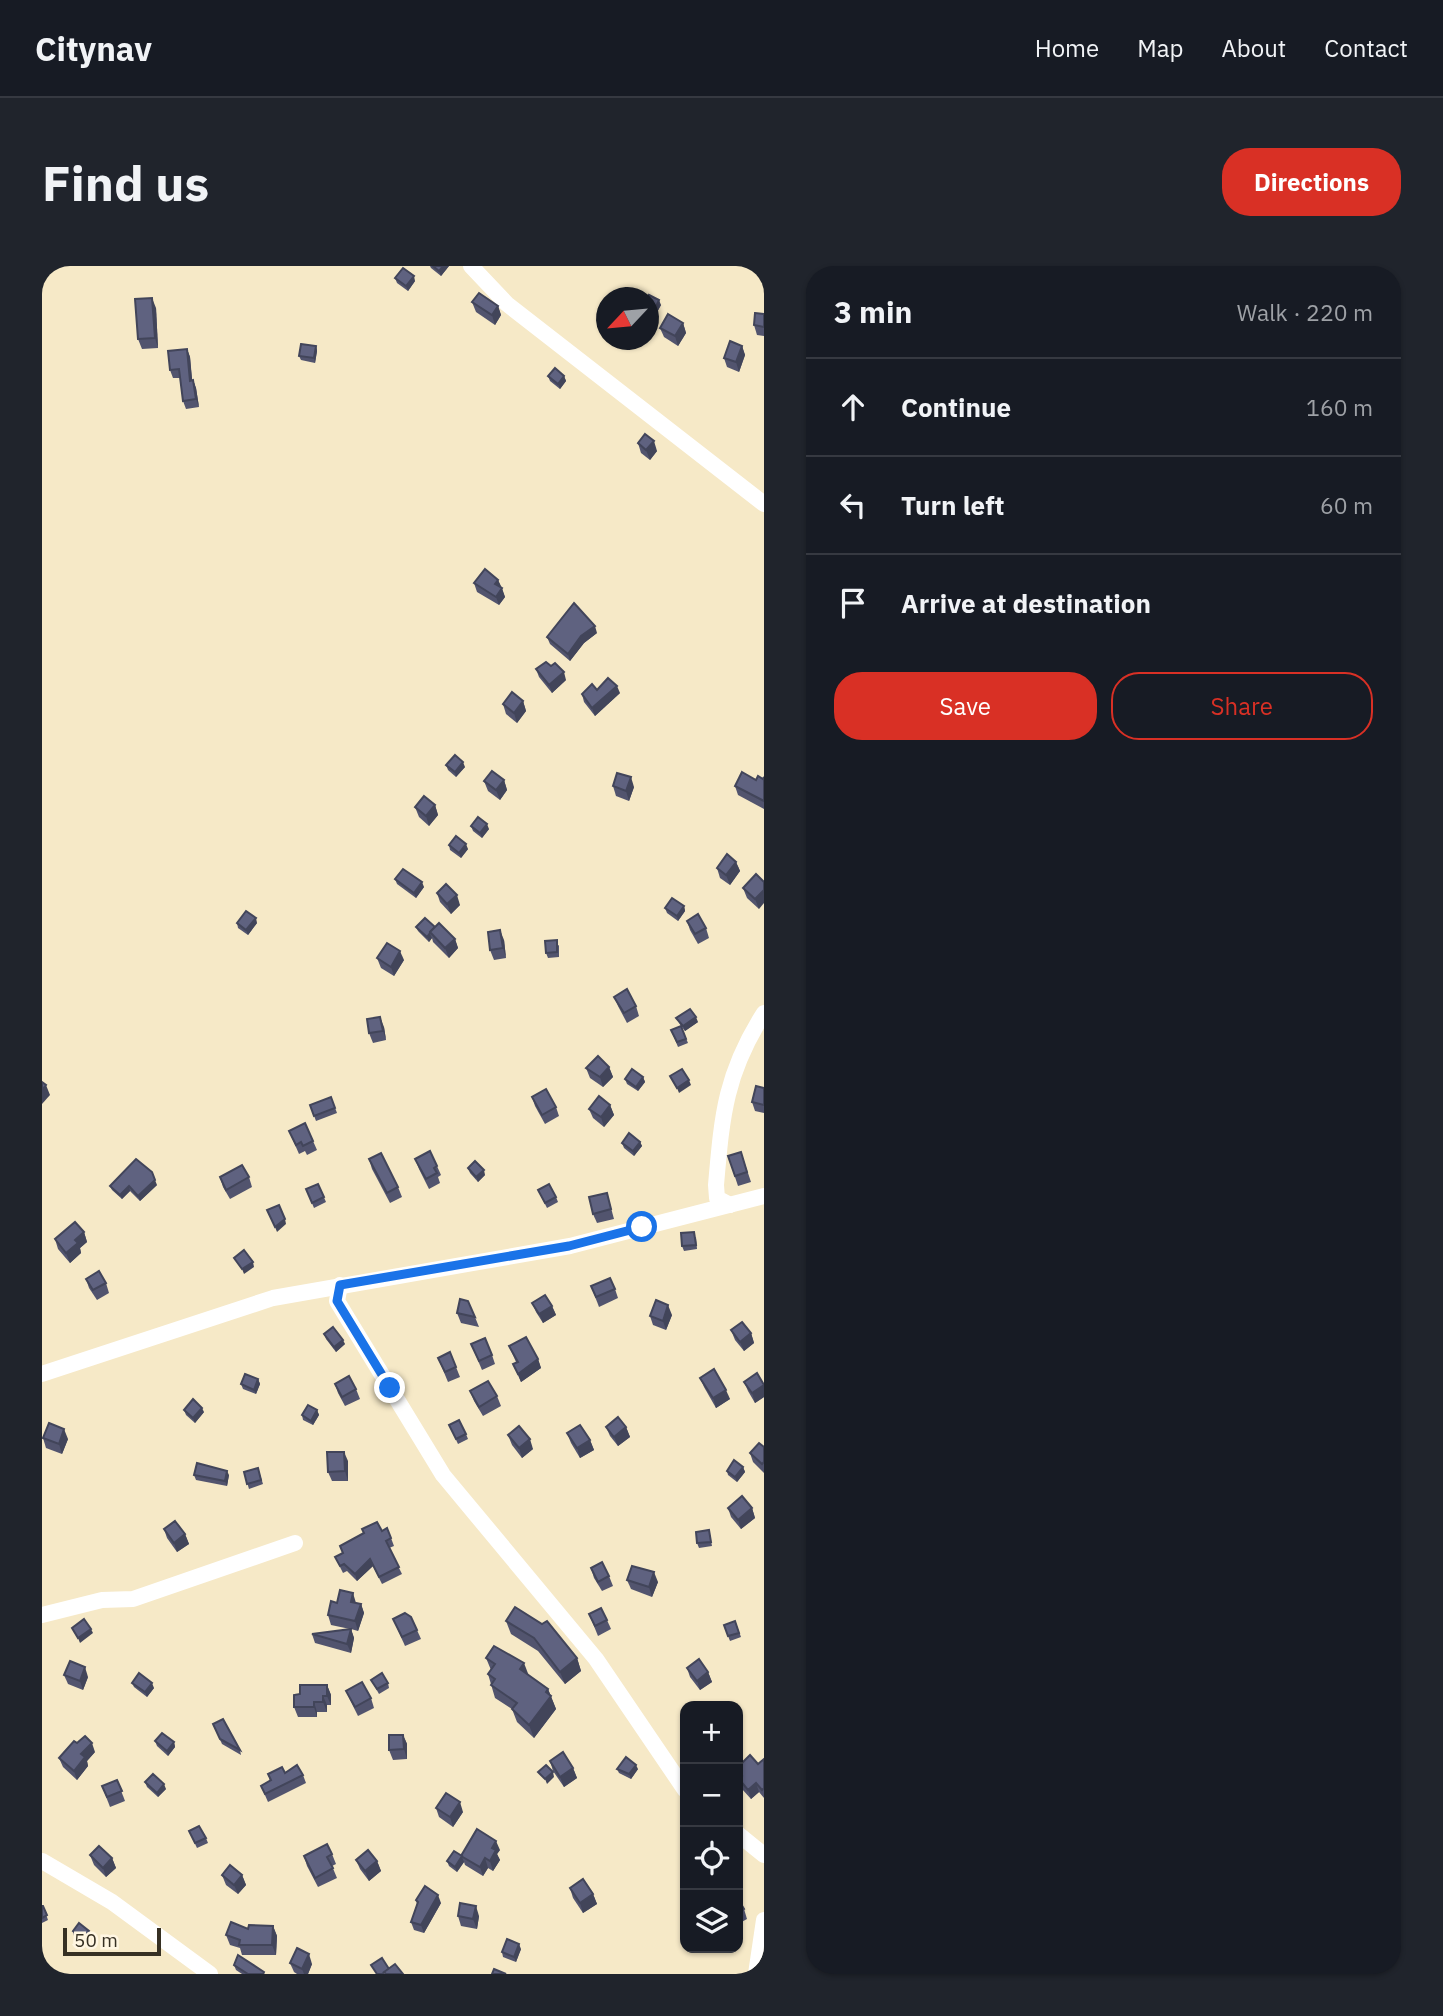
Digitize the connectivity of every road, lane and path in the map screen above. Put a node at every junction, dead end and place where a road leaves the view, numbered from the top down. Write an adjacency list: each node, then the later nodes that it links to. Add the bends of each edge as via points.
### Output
1 (471, 266): 2 (street, via 507,304)
2 (764, 504)
3 (764, 1013): 5 (street, via 739,1055 723,1105 716,1185 717,1198)
4 (764, 1196): 5 (street)
5 (730, 1205): 6 (street, via 569,1246)
6 (340, 1285): 7 (street, via 273,1298); 10 (street, via 337,1301 443,1475 596,1659)
7 (42, 1374)
8 (295, 1543): 9 (street, via 133,1600 102,1600)
9 (42, 1615)
10 (680, 1783)
11 (743, 1838): 12 (street)
12 (764, 1855)
13 (42, 1861): 15 (street, via 112,1902)
14 (764, 1920): 16 (street)
15 (210, 1974)
16 (755, 1974)

